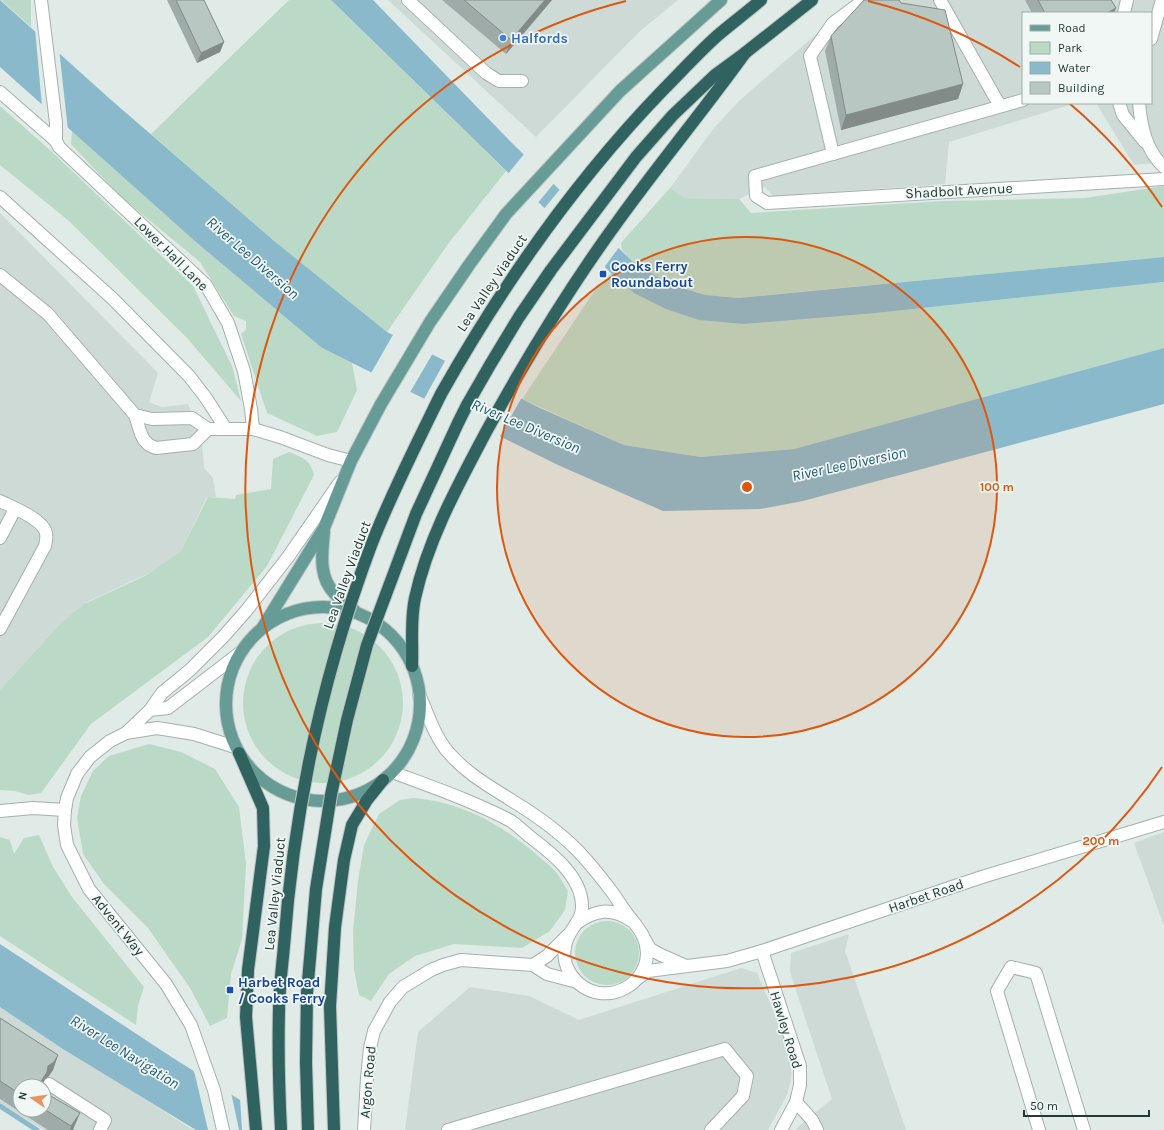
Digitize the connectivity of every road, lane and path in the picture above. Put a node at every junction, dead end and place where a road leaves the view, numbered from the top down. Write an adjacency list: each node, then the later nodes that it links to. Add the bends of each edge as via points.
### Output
1 (41, 0): 19 (street)
2 (408, 0): 13 (street, via 486,73 499,81)
3 (720, 0): 30 (main road, via 620,91 506,214 430,322 381,404)
4 (761, 0): 62 (highway, Lea Valley Viaduct, bridge, via 717,37 648,105 564,205 519,266 441,394 408,460 372,543 337,647 318,720 300,809 288,893 279,1010)
5 (812, 0): 12 (highway)
6 (864, 0): 21 (street, via 833,23 810,56)
7 (940, 0): 18 (street)
8 (1127, 0): 10 (street)
9 (1162, 0): 11 (street)
10 (1124, 12)
11 (1152, 35)
12 (745, 54): 39 (highway, via 618,221 544,330 512,386 452,498 426,559 412,620); 63 (highway, bridge, via 715,75 673,115 636,157 556,263 490,365 458,423 416,514 370,638 347,720 331,794 316,889 307,993)
13 (522, 81)
14 (0, 92): 19 (street, Lower Hall Lane)
15 (1022, 100): 18 (street)
16 (1119, 104): 20 (street, via 1123,115)
17 (1139, 104): 20 (street)
18 (1000, 106): 21 (street)
19 (56, 141): 29 (street, Lower Hall Lane, via 59,147 206,285 228,323 244,371)
20 (1148, 146): 22 (street)
21 (833, 154): 23 (street, Shadbolt Avenue, via 754,176 756,196 767,203)
22 (1164, 167)
23 (1164, 179)
24 (0, 197): 28 (street, via 113,299 189,376)
25 (0, 275): 26 (street, via 48,314)
26 (135, 415): 27 (street, via 152,419 192,418); 27 (street, via 144,440 156,448 194,444)
27 (208, 428): 28 (street)
28 (226, 429): 29 (street)
29 (252, 430): 30 (street, via 280,437 328,455)
30 (349, 466): 33 (main road); 41 (street, via 288,557 246,611 190,670 162,694)
31 (0, 501): 32 (street)
32 (15, 509): 34 (street); 37 (street, via 41,525 47,539)
33 (324, 528): 35 (main road, via 322,562 326,583 335,595); 36 (main road)
34 (0, 538)
35 (358, 613): 36 (main road, via 335,608 305,608); 39 (main road, via 388,632)
36 (263, 627): 38 (main road)
37 (0, 629)
38 (241, 652): 41 (street, via 168,708); 43 (main road, via 231,673 226,706 229,731)
39 (412, 666): 40 (main road)
40 (419, 694): 44 (main road, via 418,721 408,750); 49 (street, via 447,752 464,769 538,818 576,849 611,890)
41 (150, 710): 42 (street)
42 (126, 733): 43 (street, via 157,728 194,734); 45 (street, Advent Way, via 110,741 90,757 77,774)
43 (237, 750): 44 (main road, via 255,774 270,786 292,796 318,801 348,798 371,788); 61 (highway, via 263,808 264,846 248,970 246,1017)
44 (387, 776): 48 (street, via 469,802 512,822 562,863 578,886 582,915); 58 (highway, via 367,800 352,825 344,860 335,928 330,1006)
45 (65, 810): 46 (street, via 33,808); 60 (street, Advent Way, via 67,845 89,889 166,984 191,1025 214,1090)
46 (0, 811)
47 (1164, 822): 51 (street, Harbet Road, via 982,878)
48 (576, 923): 49 (street, via 588,915 602,911 616,913 629,919); 50 (street)
49 (642, 933): 53 (street, via 650,949); 54 (street, via 647,952 644,967)
50 (569, 934): 52 (street, via 547,956); 55 (street, via 565,946 565,959 569,972)
51 (762, 951): 53 (street, Harbet Road, via 726,961); 57 (street, Hawley Road, via 800,1066 800,1085)
52 (533, 965): 55 (street, Argon Road, via 547,974); 64 (street, Argon Road, via 461,960 430,970 403,987 390,1002 374,1031 370,1048)
53 (687, 967): 54 (street, Harbet Road, via 648,971)
54 (636, 980): 55 (street, via 614,993 600,994 588,990)
55 (577, 982)
56 (52, 1086): 59 (street, via 105,1120)
57 (796, 1102): 67 (street, Hawley Road); 68 (street)
58 (334, 1128)
59 (100, 1130)
60 (223, 1130)
61 (256, 1130)
62 (281, 1130)
63 (308, 1130)
64 (364, 1130)
65 (448, 1130): 66 (street, via 725,1049 747,1076 744,1096)
66 (711, 1130)
67 (781, 1130)
68 (817, 1130)
69 (1039, 1130): 70 (street, via 997,991 1011,968 1036,973)
70 (1084, 1130)

